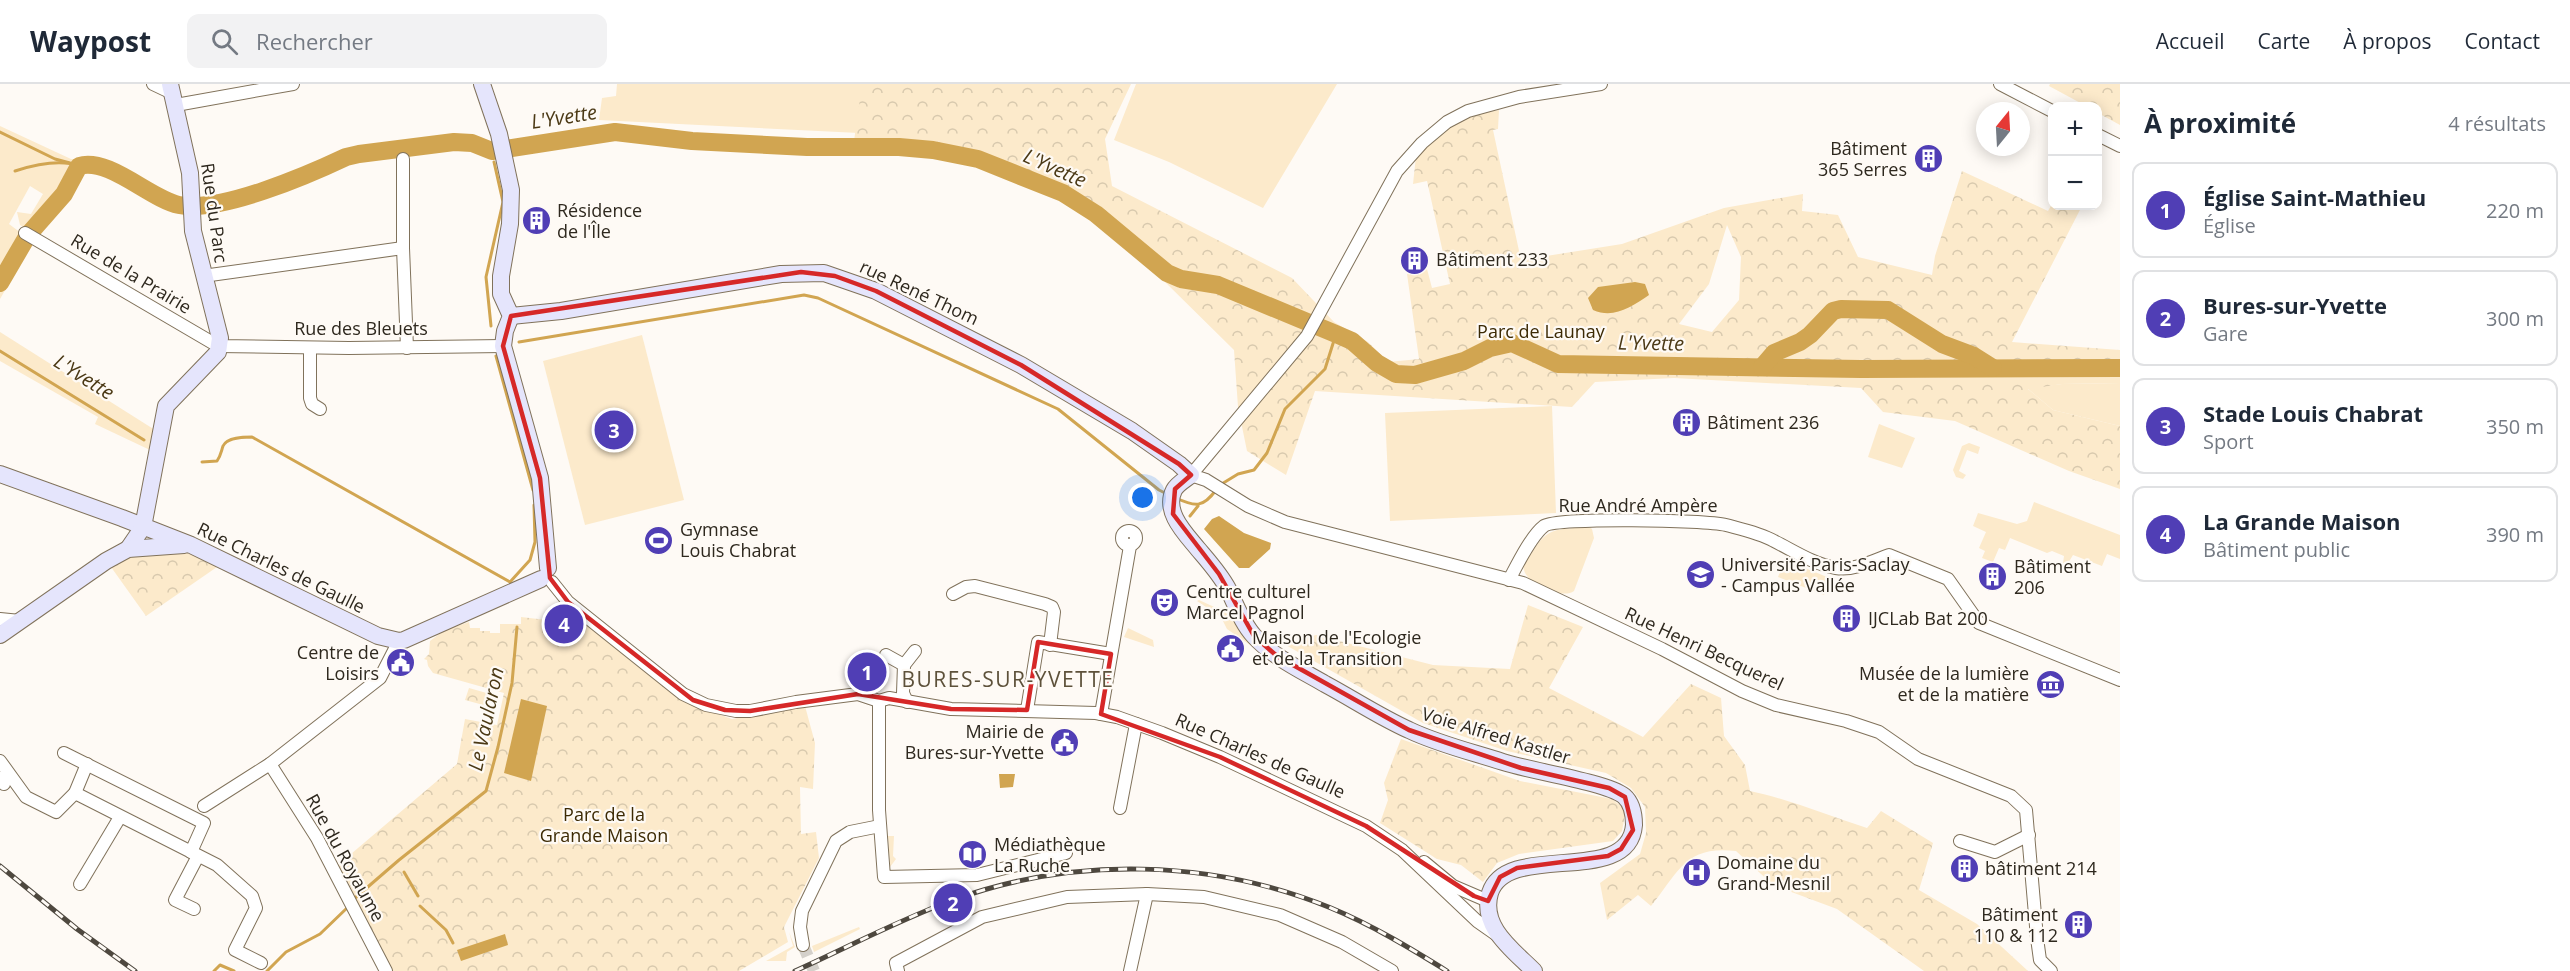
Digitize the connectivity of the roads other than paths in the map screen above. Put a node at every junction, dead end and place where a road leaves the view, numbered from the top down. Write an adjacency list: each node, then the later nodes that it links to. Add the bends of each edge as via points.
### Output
1 (153, 84): 6 (street)
2 (293, 84): 6 (street)
3 (482, 84): 14 (main road, via 499,134 511,203 501,276 501,294)
4 (1601, 84): 21 (street, via 1519,97 1468,111 1422,143 1397,171 1307,336)
5 (2000, 84): 7 (street)
6 (173, 94): 13 (main road, Rue du Parc, via 190,172 193,231)
7 (2048, 109)
8 (2102, 137): 9 (street)
9 (2120, 146)
10 (403, 159): 12 (street)
11 (30, 236): 15 (street, Rue de la Prairie)
12 (403, 248): 13 (street); 18 (street)
13 (203, 276): 15 (main road, Rue du Parc)
14 (511, 316): 16 (main road); 21 (main road, rue René Thom, via 781,274 813,272 835,276 876,291 1021,365 1130,430)
15 (219, 346): 17 (street, Rue des Bleuets); 22 (main road, via 166,406)
16 (504, 346): 18 (street, Rue des Bleuets); 27 (main road, via 540,478)
17 (310, 348): 18 (street, Rue des Bleuets); 19 (street, via 310,398)
18 (407, 348)
19 (320, 409)
20 (0, 474): 22 (main road, Rue Charles de Gaulle)
21 (1191, 475): 28 (street, via 1265,515 1297,526); 61 (main road, Voie Alfred Kastler, via 1173,495 1173,514 1220,574 1254,636 1277,656 1409,730 1521,768 1609,788 1625,797 1634,817 1633,830 1621,849 1585,862 1508,872 1496,882)
22 (144, 527): 23 (main road, Rue Charles de Gaulle); 24 (main road, via 148,536); 26 (main road)
23 (191, 545): 24 (main road); 33 (main road, Rue Charles de Gaulle, via 378,636)
24 (145, 546): 26 (main road)
25 (1130, 546): 36 (street)
26 (128, 549): 31 (main road)
27 (547, 576): 33 (main road); 40 (street, via 562,597 683,694 706,705 750,711 847,695 865,695)
28 (1509, 580): 39 (street, Rue André Ampère, via 1533,538 1552,523 1718,523 1772,539 1797,554 1838,569 1889,555 1948,579 1979,623); 54 (street, Rue Henri Becquerel, via 1523,583 1662,649 1742,691 1776,705 1879,732 1918,759 2011,796 2026,810)
29 (953, 594): 34 (street, via 975,586 1045,604 1054,612)
30 (0, 619): 31 (street)
31 (20, 621): 32 (main road)
32 (0, 635)
33 (399, 641): 48 (street, via 380,678)
34 (1044, 644): 36 (street); 42 (street)
35 (915, 651): 38 (street)
36 (1111, 654): 43 (street)
37 (886, 655): 38 (street)
38 (904, 665): 41 (street, via 903,693)
39 (2120, 680)
40 (879, 701): 41 (street, via 889,698); 53 (street)
41 (907, 702): 42 (street, via 951,709)
42 (1026, 710): 43 (street, Rue Charles de Gaulle)
43 (1099, 713): 44 (street, Rue Charles de Gaulle)
44 (1136, 724): 51 (street); 56 (street, Rue Charles de Gaulle, via 1252,770 1366,826)
45 (64, 753): 47 (street)
46 (0, 761): 49 (street, via 26,797 56,812)
47 (87, 764): 49 (street); 58 (street, via 204,824)
48 (270, 764): 50 (street); 67 (street, Rue du Royaume, via 317,838)
49 (75, 793): 52 (street)
50 (204, 806)
51 (1120, 808)
52 (120, 817): 58 (street); 59 (street)
53 (880, 826): 57 (street, via 884,877 977,875); 64 (street, via 850,832 837,841 802,911)
54 (2029, 835): 55 (street, via 1995,852); 71 (street, Rue Henri Becquerel, via 2040,960)
55 (1960, 841)
56 (1402, 850): 61 (street, Rue Charles de Gaulle, via 1453,886); 63 (street, Rue Charles de Gaulle)
57 (1066, 853)
58 (194, 854): 62 (street, via 175,900); 65 (street, via 217,865 252,896 256,908 235,950)
59 (80, 884)
60 (1147, 894): 66 (street, via 1067,897 982,916); 68 (street); 69 (street, via 1204,897 1280,915 1342,942)
61 (1488, 901): 63 (main road, Rue Charles de Gaulle)
62 (194, 909)
63 (1498, 936): 70 (main road, Rue Charles de Gaulle)
64 (803, 945)
65 (261, 963)
66 (897, 967)
67 (386, 971)
68 (1130, 971)
69 (1392, 971)
70 (1533, 971)
71 (2051, 971)

